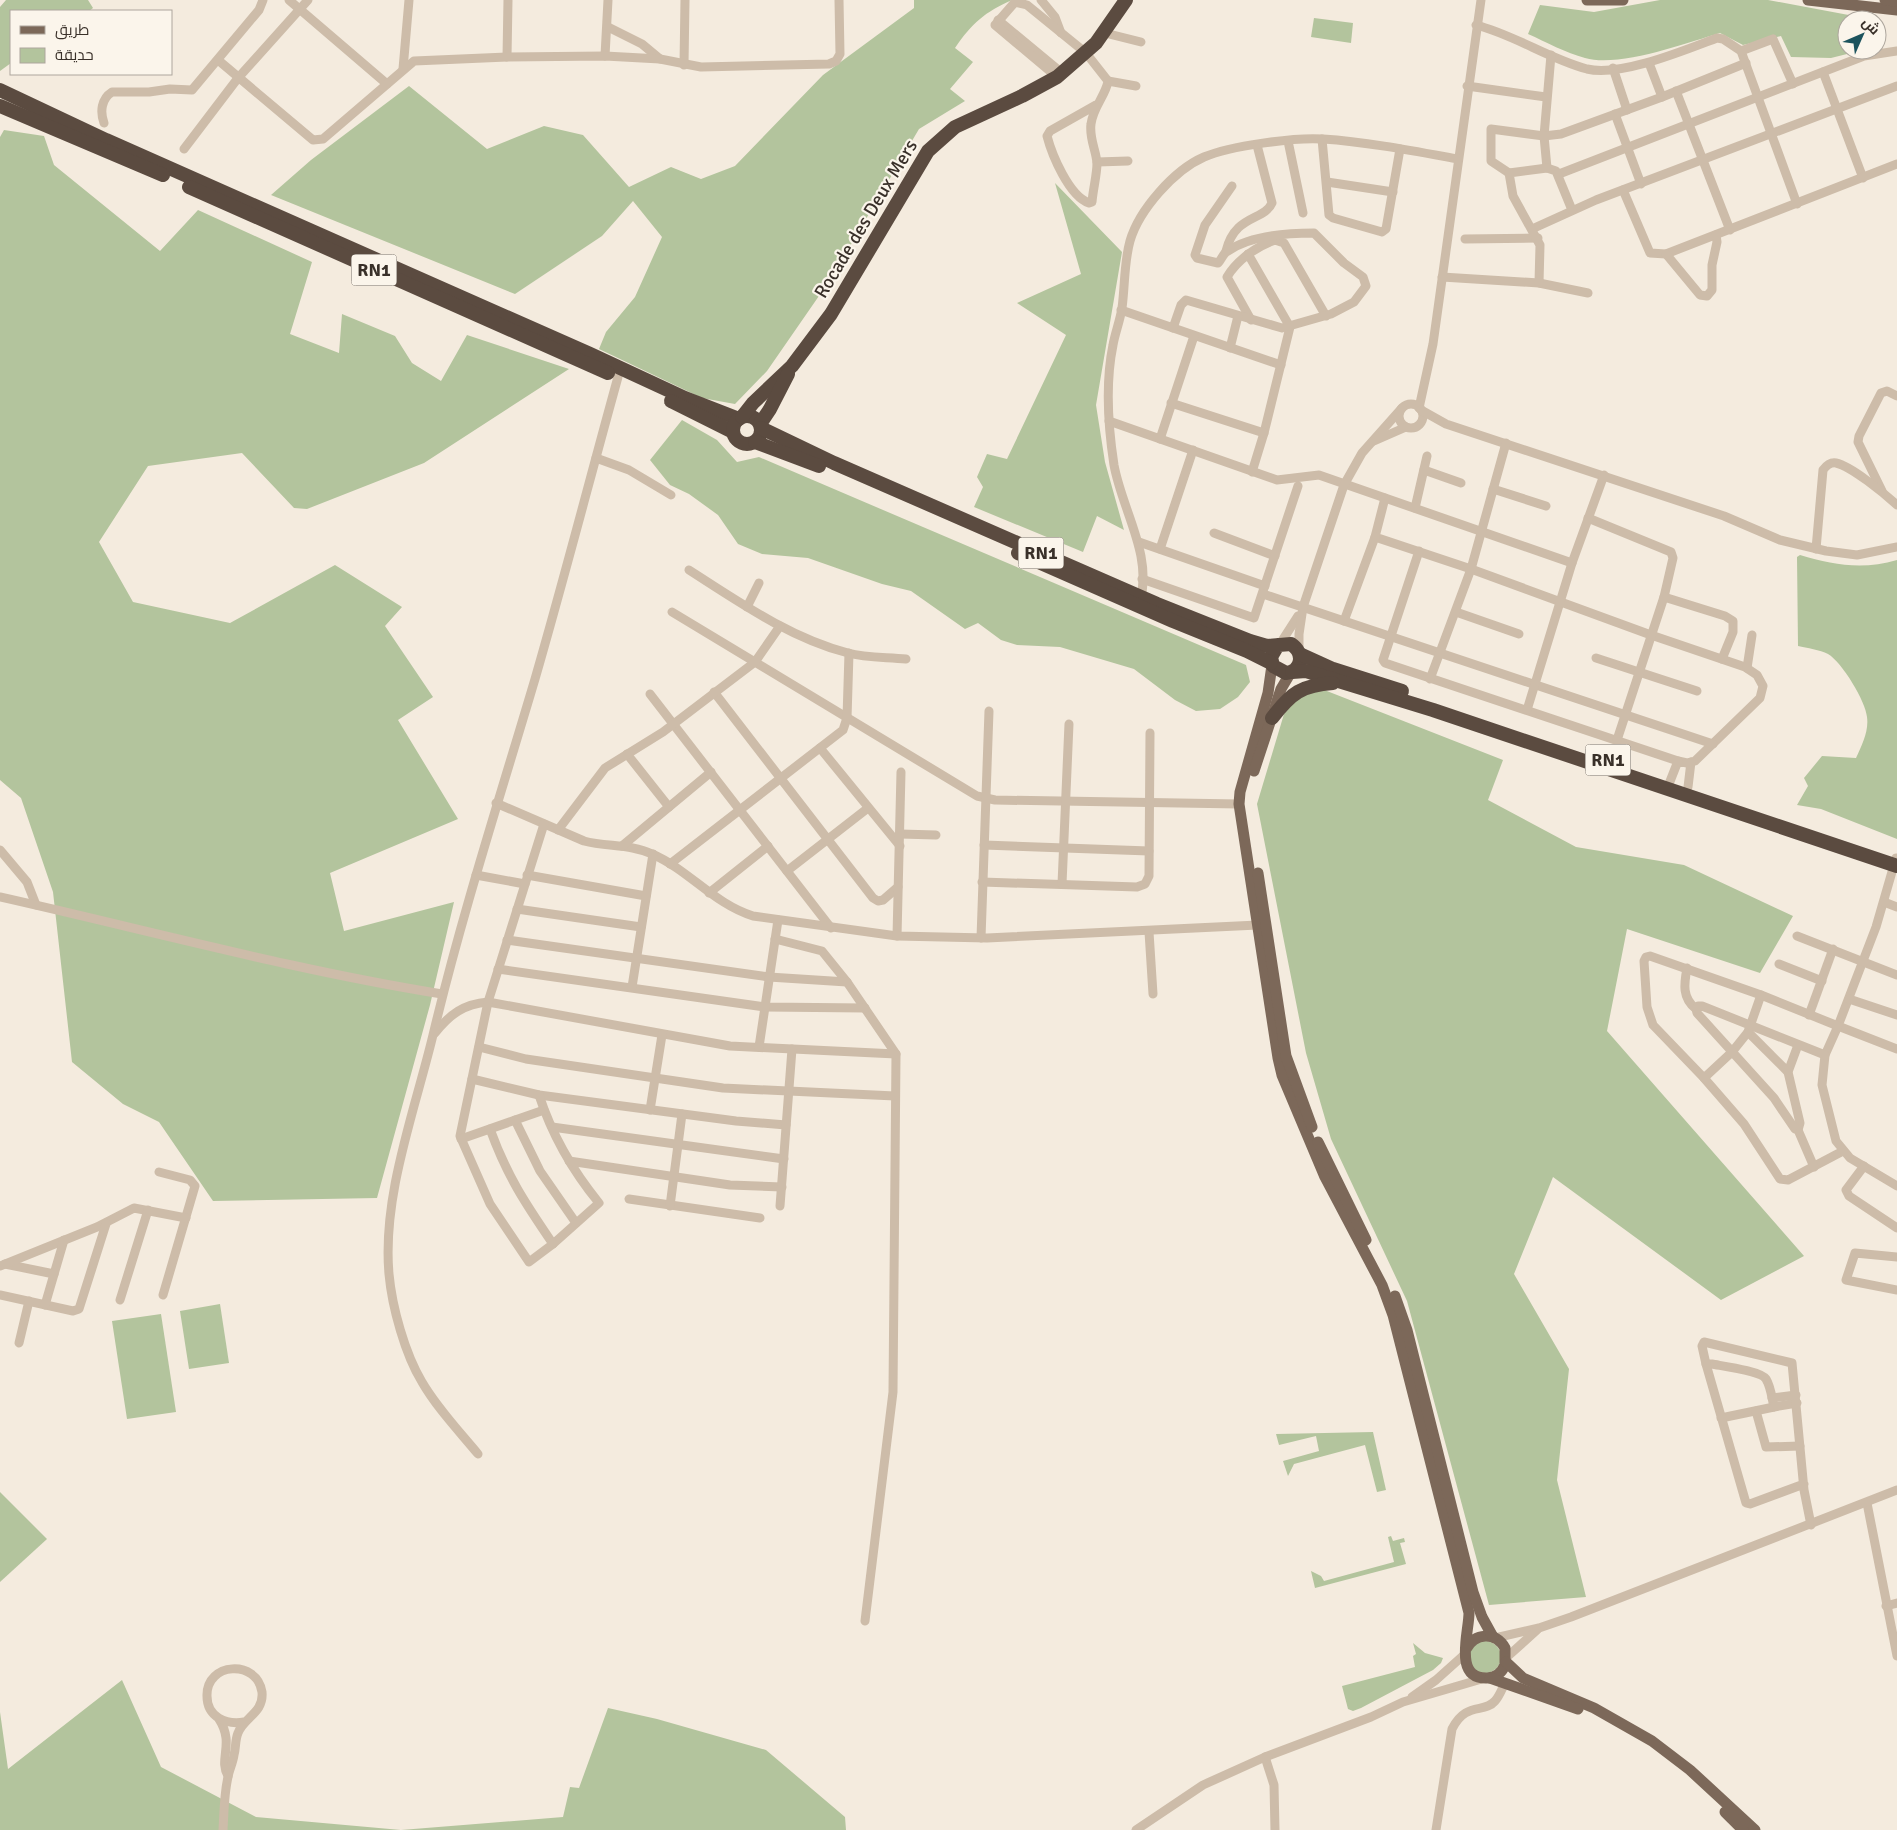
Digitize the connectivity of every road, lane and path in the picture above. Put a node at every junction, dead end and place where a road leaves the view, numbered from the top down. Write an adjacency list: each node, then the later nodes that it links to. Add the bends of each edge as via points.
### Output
1 (262, 0): 31 (street, via 259,10)
2 (289, 0): 17 (street)
3 (308, 0): 17 (street)
4 (409, 0): 36 (street)
5 (508, 0): 29 (street)
6 (608, 0): 20 (street)
7 (685, 0): 34 (street)
8 (839, 0): 34 (street, via 840,48 833,63 766,67)
9 (1041, 0): 21 (street, via 1055,17)
10 (1126, 0): 22 (highway, Rocade des Deux Mers)
11 (1481, 0): 19 (street)
12 (1587, 0): 13 (main road)
13 (1623, 0)
14 (1808, 0): 18 (main road)
15 (1885, 0): 16 (main road)
16 (1897, 1)
17 (300, 9): 39 (street); 41 (street)
18 (1897, 10)
19 (1476, 25): 27 (street); 44 (street)
20 (608, 27): 28 (street); 30 (street, via 642,44)
21 (1061, 33): 26 (street); 38 (street, via 1019,1 995,26)
22 (1104, 33): 23 (street); 26 (highway, Rocade des Deux Mers)
23 (1142, 42)
24 (1741, 51): 32 (street, via 1717,38); 33 (street); 42 (street, via 1773,39)
25 (1897, 51): 37 (street, via 1864,56)
26 (1086, 53): 38 (highway, Rocade des Deux Mers); 40 (street)
27 (1551, 54): 35 (street, via 1589,69); 48 (street)
28 (605, 56): 29 (street); 30 (street)
29 (507, 57): 36 (street, via 414,61)
30 (660, 59): 34 (street)
31 (218, 60): 39 (street); 56 (street, via 191,91 170,89 109,94 103,103)
32 (1649, 63): 35 (street); 49 (street)
33 (1746, 63): 47 (street); 50 (street)
34 (684, 65)
35 (1613, 68): 54 (street)
36 (403, 69): 41 (street)
37 (1823, 72): 42 (street); 53 (street)
38 (1059, 75): 103 (highway, Rocade des Deux Mers, via 955,127 928,151 831,314)
39 (238, 78): 41 (street, via 313,140 323,139); 63 (street)
40 (1108, 81): 43 (street); 51 (street)
41 (386, 84)
42 (1793, 84): 50 (street)
43 (1136, 86)
44 (1467, 86): 48 (street); 66 (street)
45 (1897, 86): 53 (street)
46 (0, 90): 110 (highway, RN1, via 647,382)
47 (1676, 91): 49 (street); 57 (street)
48 (1546, 97): 59 (street)
49 (1662, 97): 54 (street)
50 (1759, 98): 57 (street); 58 (street)
51 (1096, 105): 69 (street, via 1090,131); 69 (street, via 1047,136 1066,179 1087,203 1092,202)
52 (3, 109): 104 (highway, RN1, via 179,182)
53 (1837, 109): 58 (street); 74 (street)
54 (1627, 110): 55 (street)
55 (1615, 114): 59 (street, via 1561,134); 64 (street)
56 (104, 122)
57 (1690, 125): 64 (street); 68 (street)
58 (1771, 133): 68 (street); 80 (street)
59 (1544, 136): 71 (street); 72 (street, via 1491,129 1491,161)
60 (1322, 139): 61 (street); 65 (street); 75 (street)
61 (1288, 141): 62 (street); 82 (street)
62 (1257, 145): 88 (street, via 1272,203 1268,210 1241,224 1232,235); 94 (street, via 1204,157 1159,193 1144,212 1130,240)
63 (184, 148)
64 (1628, 148): 73 (street); 76 (street)
65 (1400, 149): 66 (street); 79 (street)
66 (1458, 159): 91 (street)
67 (1128, 161): 69 (street)
68 (1703, 161): 76 (street); 84 (street)
69 (1097, 162)
70 (1897, 164): 74 (street)
71 (1546, 168): 72 (street); 73 (street)
72 (1509, 173): 83 (street, via 1513,196)
73 (1558, 174): 81 (street)
74 (1863, 178): 80 (street)
75 (1327, 182): 79 (street); 79 (street, via 1331,217 1382,232 1386,229)
76 (1641, 184): 78 (street)
77 (1232, 186): 88 (street, via 1205,224 1195,255 1200,260 1218,263)
78 (1623, 190): 81 (street); 90 (street, via 1650,253)
79 (1392, 192)
80 (1797, 204): 84 (street)
81 (1572, 210): 83 (street)
82 (1303, 213)
83 (1532, 229): 86 (street)
84 (1730, 230): 85 (street)
85 (1716, 235): 90 (street); 90 (street, via 1712,290 1707,296 1700,296)
86 (1538, 238): 87 (street); 92 (street, via 1541,253)
87 (1465, 239)
88 (1226, 251): 96 (street, via 1287,233 1314,233 1366,283 1364,291 1354,302)
89 (1248, 254): 96 (street, via 1275,240 1284,243); 97 (street, via 1228,278); 98 (street)
90 (1666, 254)
91 (1442, 276): 92 (street); 105 (street)
92 (1539, 283): 93 (street)
93 (1588, 293)
94 (1121, 310): 99 (street); 111 (street, via 1111,361)
95 (1238, 316): 97 (street); 99 (street, via 1186,300); 101 (street)
96 (1326, 316): 98 (street)
97 (1251, 320): 98 (street, via 1275,327)
98 (1290, 327): 102 (street)
99 (1173, 328): 100 (street)
100 (1194, 336): 101 (street); 107 (street)
101 (1230, 348): 102 (street)
102 (1281, 365): 117 (street)
103 (792, 366): 110 (highway, Rocade des Deux Mers); 113 (highway, Rocade des Deux Mers)
104 (618, 377): 116 (highway, RN1); 124 (street)
105 (1425, 378): 108 (street); 109 (street)
106 (1897, 396): 132 (street, via 1888,391 1881,393 1858,442)
107 (1171, 403): 117 (street); 118 (street)
108 (1404, 407): 109 (street, via 1413,405); 115 (street, via 1399,418); 120 (street)
109 (1420, 409): 112 (street); 114 (street, via 1422,417)
110 (740, 418): 113 (highway, RN1, via 751,417); 116 (highway)
111 (1109, 421): 118 (street); 142 (street, via 1117,479)
112 (1446, 424): 114 (street); 121 (street)
113 (760, 426): 119 (highway, via 759,438); 155 (highway, RN1, via 834,464)
114 (1418, 426): 115 (street)
115 (1406, 427): 120 (street)
116 (733, 432): 119 (highway, RN1, via 736,440 743,444)
117 (1264, 433): 126 (street)
118 (1160, 439): 122 (street)
119 (755, 442): 155 (highway, RN1)
120 (1372, 442): 129 (street, via 1355,463)
121 (1506, 443): 127 (street); 131 (street)
122 (1193, 450): 126 (street); 144 (street)
123 (1427, 456): 125 (street)
124 (596, 458): 133 (street, via 623,467); 206 (street)
125 (1424, 470): 128 (street); 137 (street)
126 (1252, 472): 129 (street, via 1284,481 1319,475)
127 (1604, 475): 138 (street); 145 (street, via 1724,516 1780,540)
128 (1461, 483)
129 (1344, 485): 134 (street); 158 (street)
130 (1298, 486): 147 (street)
131 (1493, 489): 135 (street); 139 (street)
132 (1882, 491): 136 (street); 145 (street, via 1844,466 1835,463 1826,466)
133 (671, 495)
134 (1385, 498): 137 (street); 141 (street)
135 (1546, 506)
136 (1897, 506)
137 (1415, 508): 139 (street)
138 (1588, 518): 148 (street); 154 (street, via 1671,552 1673,558)
139 (1481, 531): 148 (street); 149 (street)
140 (1214, 533): 147 (street)
141 (1375, 537): 146 (street); 161 (street)
142 (1139, 542): 144 (street); 151 (street)
143 (1897, 547): 145 (street, via 1857,555)
144 (1160, 549): 153 (street)
145 (1816, 549)
146 (1419, 551): 149 (street); 165 (street)
147 (1275, 556): 153 (street)
148 (1572, 562): 156 (street)
149 (1471, 568): 156 (street); 160 (street)
150 (688, 570): 157 (street)
151 (1142, 579): 153 (street, via 1254,618); 155 (street)
152 (758, 583): 157 (street)
153 (1264, 590): 158 (street)
154 (1664, 597): 164 (street); 173 (street, via 1733,621 1733,632)
155 (1140, 601): 167 (highway, RN1, via 1250,641 1267,646); 175 (highway, RN1)
156 (1560, 602): 164 (street); 181 (street)
157 (747, 607): 162 (street)
158 (1303, 607): 161 (street); 167 (street); 168 (street, via 1298,634)
159 (672, 612): 174 (street)
160 (1456, 612): 163 (street); 170 (street)
161 (1344, 621): 165 (street)
162 (780, 626): 169 (street); 174 (street)
163 (1519, 634)
164 (1651, 635): 173 (street); 177 (street)
165 (1390, 636): 170 (street); 179 (street, via 1383,660 1385,664)
166 (1752, 636): 176 (street)
167 (1279, 645): 168 (highway, RN1, via 1291,644); 175 (highway, via 1272,653)
168 (1299, 652): 178 (highway, via 1298,666); 202 (highway, RN1, via 1333,669)
169 (849, 653): 171 (street); 188 (street)
170 (1439, 653): 179 (street); 181 (street)
171 (906, 658)
172 (1596, 658): 177 (street)
173 (1722, 659): 176 (street)
174 (755, 662): 183 (street); 188 (street)
175 (1272, 664): 178 (highway, RN1, via 1280,672); 208 (main road, via 1268,693 1240,792)
176 (1747, 668): 194 (street, via 1762,683 1761,695)
177 (1640, 671): 182 (street); 187 (street)
178 (1292, 672): 180 (highway, RN1, via 1306,671); 189 (main road, via 1281,689)
179 (1430, 679): 185 (street)
180 (1341, 682): 189 (highway, via 1317,684 1296,692); 202 (highway, RN1)
181 (1534, 684): 185 (street); 187 (street)
182 (1698, 691)
183 (714, 692): 190 (street); 201 (street)
184 (650, 694): 190 (street)
185 (1527, 710): 193 (street)
186 (989, 711): 204 (street)
187 (1624, 714): 193 (street); 194 (street)
188 (847, 718): 195 (street, via 843,730); 204 (street, via 970,792)
189 (1272, 718): 345 (main road, via 1249,787 1247,804 1287,1062 1313,1131 1396,1298 1473,1592)
190 (673, 724): 196 (street); 199 (street)
191 (1068, 724): 205 (street)
192 (1150, 732): 207 (street)
193 (1616, 740): 197 (street)
194 (1713, 744): 198 (street)
195 (820, 748): 201 (street); 210 (street)
196 (627, 754): 209 (street); 213 (street, via 602,772)
197 (1678, 762): 198 (street); 202 (street)
198 (1691, 762): 203 (street)
199 (710, 772): 209 (street); 211 (street)
200 (902, 772): 214 (street)
201 (781, 778): 211 (street); 216 (street)
202 (1668, 784): 203 (highway, RN1); 225 (highway, RN1)
203 (1688, 787): 225 (highway, RN1)
204 (986, 798): 205 (street); 217 (street)
205 (1065, 802): 207 (street); 221 (street)
206 (496, 803): 212 (street); 228 (street)
207 (1149, 804): 208 (street); 223 (street)
208 (1240, 804): 241 (main road)
209 (670, 806): 218 (street)
210 (868, 808): 216 (street); 220 (street)
211 (740, 810): 219 (street); 226 (street)
212 (544, 824): 213 (street); 229 (street)
213 (558, 830): 218 (street, via 592,843)
214 (900, 834): 215 (street); 220 (street)
215 (936, 835)
216 (828, 840): 227 (street); 232 (street, via 875,900 883,900)
217 (984, 845): 221 (street); 230 (street)
218 (622, 846): 224 (street)
219 (768, 846): 227 (street); 233 (street)
220 (900, 846): 232 (street)
221 (1064, 848): 223 (street); 231 (street)
222 (0, 850): 237 (street, via 27,882)
223 (1148, 851): 231 (street, via 1148,880 1142,886)
224 (652, 854): 226 (street); 234 (street)
225 (1896, 862): 236 (street)
226 (670, 864): 233 (street)
227 (788, 871): 243 (street)
228 (476, 875): 229 (street); 261 (street)
229 (526, 880): 234 (street); 239 (street)
230 (982, 882): 231 (street); 247 (street)
231 (1062, 884)
232 (898, 887): 245 (street)
233 (709, 893): 240 (street, via 738,911)
234 (646, 896): 242 (street)
235 (0, 897): 237 (street)
236 (1884, 902): 238 (street); 252 (street)
237 (36, 904): 261 (street, via 248,955)
238 (1897, 907)
239 (517, 909): 242 (street); 249 (street)
240 (778, 920): 243 (street); 248 (street)
241 (1258, 925): 244 (street); 346 (main road, via 1282,1075 1325,1177 1382,1285 1396,1324 1469,1613)
242 (641, 926): 251 (street)
243 (831, 928): 245 (street)
244 (1148, 932): 247 (street); 262 (street)
245 (897, 936): 247 (street)
246 (1798, 936): 250 (street)
247 (980, 938)
248 (775, 939): 257 (street); 259 (street, via 822,951)
249 (507, 940): 251 (street); 255 (street)
250 (1833, 950): 252 (street); 258 (street)
251 (636, 958): 257 (street); 260 (street)
252 (1864, 961): 256 (street); 264 (street)
253 (1779, 964): 258 (street)
254 (1687, 968): 263 (street); 268 (street, via 1685,995 1688,1003); 285 (street, via 1646,957 1646,1007 1653,1025)
255 (498, 970): 260 (street); 265 (street)
256 (1897, 975)
257 (769, 978): 259 (street); 266 (street)
258 (1822, 981): 269 (street)
259 (847, 982): 267 (street)
260 (632, 987): 266 (street)
261 (442, 994): 273 (street)
262 (1153, 994)
263 (1760, 995): 269 (street); 272 (street)
264 (1849, 999): 270 (street); 271 (street)
265 (488, 1002): 273 (street, via 458,1010); 274 (street); 276 (street)
266 (765, 1007): 267 (street); 277 (street)
267 (865, 1008): 281 (street)
268 (1696, 1009): 272 (street, via 1702,1006); 280 (street)
269 (1809, 1015): 271 (street)
270 (1897, 1015)
271 (1838, 1026): 279 (street); 282 (street)
272 (1749, 1029): 275 (street); 280 (street); 283 (street)
273 (433, 1035): 336 (street, via 391,1206 389,1279 397,1315 418,1375 430,1395)
274 (662, 1035): 277 (street, via 730,1046); 284 (street)
275 (1798, 1045): 282 (street); 283 (street)
276 (478, 1047): 284 (street, via 526,1058); 286 (street)
277 (759, 1047): 278 (street)
278 (792, 1049): 281 (street); 287 (street)
279 (1897, 1049)
280 (1732, 1052): 285 (street); 297 (street)
281 (896, 1054): 289 (street)
282 (1825, 1055): 300 (street, via 1822,1085 1836,1141)
283 (1788, 1072): 297 (street, via 1800,1123)
284 (655, 1077): 287 (street, via 723,1088); 291 (street)
285 (1704, 1078): 303 (street, via 1744,1124 1780,1179 1788,1180)
286 (472, 1079): 288 (street); 298 (street)
287 (790, 1092): 289 (street); 294 (street)
288 (539, 1095): 290 (street); 291 (street)
289 (896, 1096): 343 (street, via 893,1392)
290 (544, 1110): 293 (street); 295 (street)
291 (650, 1110): 292 (street)
292 (682, 1114): 294 (street); 299 (street)
293 (516, 1120): 296 (street); 315 (street, via 540,1171)
294 (786, 1125): 301 (street)
295 (552, 1127): 299 (street); 302 (street)
296 (490, 1129): 298 (street); 319 (street, via 516,1191)
297 (1798, 1130): 303 (street)
298 (461, 1139): 319 (street, via 490,1204 529,1262)
299 (678, 1145): 301 (street); 306 (street)
300 (1843, 1151): 303 (street); 304 (street)
301 (784, 1159): 308 (street)
302 (569, 1161): 306 (street); 315 (street, via 599,1202)
303 (1814, 1166)
304 (1864, 1166): 307 (street); 317 (street, via 1846,1190 1848,1196)
305 (158, 1172): 313 (street, via 195,1184)
306 (674, 1177): 308 (street, via 730,1185); 310 (street)
307 (1897, 1186)
308 (782, 1187): 311 (street)
309 (629, 1199): 310 (street)
310 (670, 1206): 314 (street)
311 (780, 1206)
312 (148, 1210): 313 (street); 316 (street, via 134,1208); 326 (street)
313 (186, 1218): 325 (street)
314 (760, 1218)
315 (576, 1223): 319 (street)
316 (106, 1224): 318 (street); 328 (street, via 80,1307 73,1311)
317 (1897, 1228)
318 (64, 1240): 321 (street); 322 (street)
319 (553, 1244)
320 (1897, 1257): 323 (street, via 1855,1253 1846,1280)
321 (2, 1265): 322 (street)
322 (54, 1274): 328 (street)
323 (1897, 1290)
324 (0, 1295): 327 (street)
325 (163, 1295)
326 (120, 1300)
327 (29, 1301): 328 (street); 329 (street)
328 (45, 1305)
329 (19, 1343)
330 (1706, 1364): 331 (street, via 1702,1346 1707,1341 1790,1362); 332 (street, via 1759,1374 1766,1379); 334 (street)
331 (1796, 1399): 332 (street); 335 (street)
332 (1773, 1402): 333 (street)
333 (1756, 1410): 334 (street); 335 (street, via 1766,1447)
334 (1721, 1418): 337 (street, via 1746,1503)
335 (1800, 1446): 337 (street)
336 (478, 1454)
337 (1804, 1484): 340 (street)
338 (1897, 1490): 339 (street)
339 (1867, 1503): 340 (street); 342 (street)
340 (1811, 1525): 344 (street)
341 (1897, 1603): 342 (street)
342 (1886, 1606): 347 (street)
343 (866, 1621)
344 (1539, 1628): 345 (street); 348 (street)
345 (1494, 1638): 346 (main road, via 1480,1636); 348 (main road, via 1502,1644)
346 (1465, 1652): 349 (main road, via 1468,1669 1476,1676); 351 (street, via 1436,1680)
347 (1897, 1656)
348 (1506, 1660): 349 (main road, via 1500,1673); 361 (main road, via 1523,1678 1594,1708 1652,1741 1690,1770)
349 (1488, 1678): 350 (main road); 351 (street)
350 (1505, 1683): 359 (street, via 1496,1701 1490,1706 1464,1713 1452,1728); 360 (main road, via 1569,1706 1638,1740 1686,1776)
351 (1403, 1702): 354 (street)
352 (218, 1718): 353 (street); 353 (street, via 207,1703 208,1685 220,1672 238,1668 254,1676 262,1692 258,1710); 355 (street, via 227,1741 224,1763)
353 (244, 1722): 355 (street, via 237,1736)
354 (1265, 1757): 357 (street, via 1203,1785); 358 (street, via 1274,1785)
355 (228, 1776): 356 (street)
356 (223, 1830)
357 (1136, 1830)
358 (1275, 1830)
359 (1436, 1830)
360 (1743, 1830)
361 (1754, 1830)

